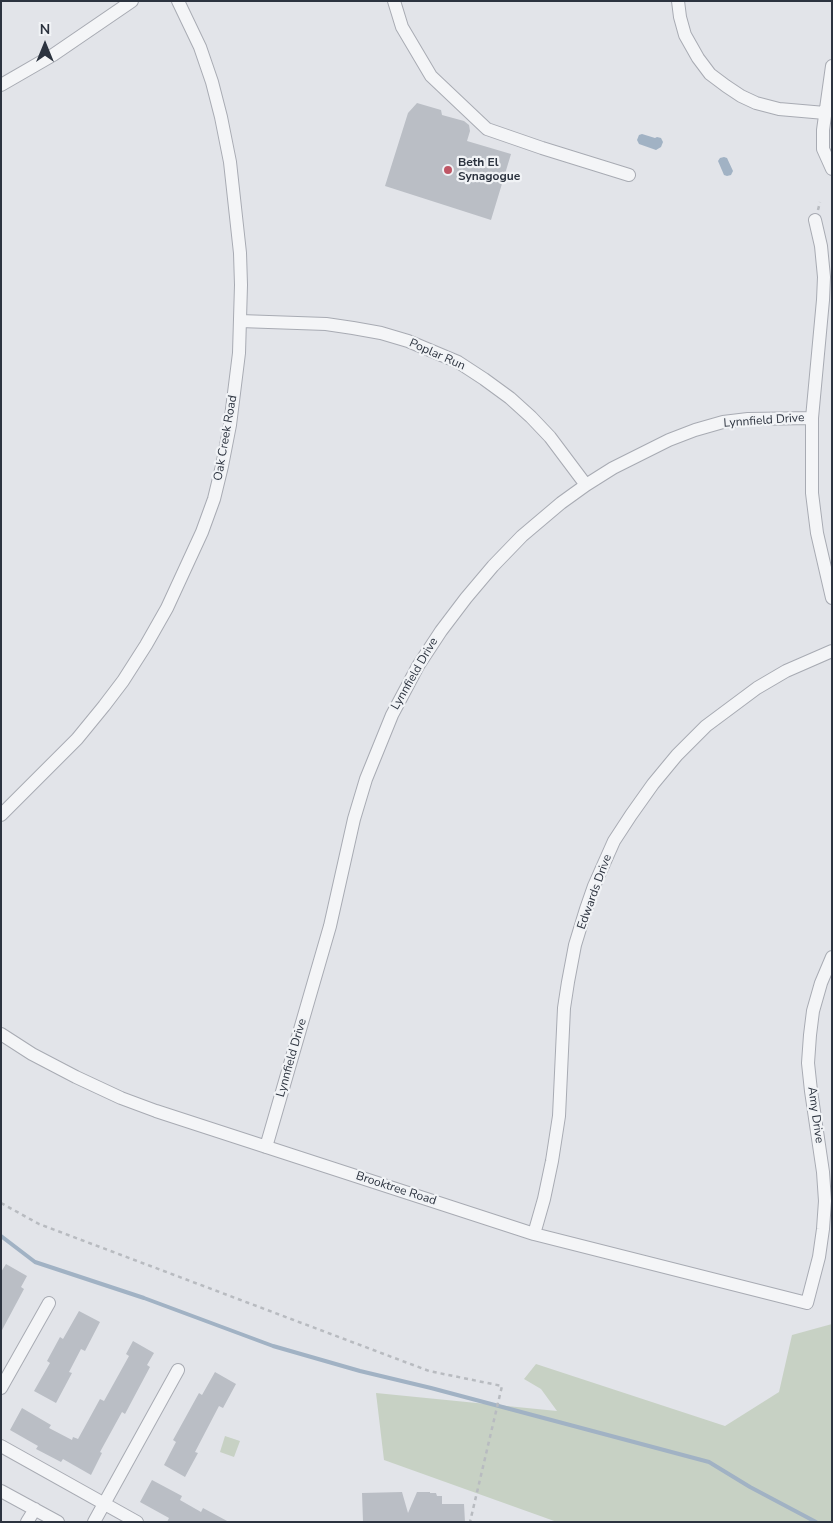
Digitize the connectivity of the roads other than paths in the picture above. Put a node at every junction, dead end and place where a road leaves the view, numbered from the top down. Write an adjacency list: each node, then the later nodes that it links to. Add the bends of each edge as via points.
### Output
1 (132, 1): 6 (street, via 53,55)
2 (178, 1): 11 (street, Oak Creek Road, via 212,82 230,162 240,254)
3 (394, 1): 9 (street, via 402,27 431,76 487,129)
4 (678, 1): 7 (street, via 686,35 710,74 756,103 779,109)
5 (832, 66): 7 (street)
6 (1, 85)
7 (825, 113): 8 (street, via 823,148)
8 (832, 168)
9 (629, 174)
10 (815, 220): 12 (street, via 821,246 824,300)
11 (240, 321): 13 (street, Poplar Run, via 353,328 408,342 458,362 531,417 550,436); 16 (street, Oak Creek Road, via 230,425 214,499 167,608 104,706 77,739)
12 (812, 418): 13 (street, Lynnfield Drive, via 748,419 695,430 636,456); 14 (street, via 812,493 817,533)
13 (586, 485): 19 (street, Lynnfield Drive, via 522,536 466,598 418,666 392,715 354,819 330,926)
14 (832, 598)
15 (832, 651): 20 (street, Edwards Drive, via 757,688 706,726 653,784 614,840 594,886 575,946 564,1008 559,1116 544,1199)
16 (1, 815)
17 (832, 957): 22 (street, Amy Drive, via 813,1011 810,1035 808,1063 824,1172 825,1201 824,1229)
18 (1, 1034): 19 (street, Brooktree Road, via 32,1054 121,1098)
19 (266, 1147): 20 (street, Brooktree Road)
20 (534, 1234): 22 (street, Brooktree Road)
21 (49, 1303): 24 (street)
22 (807, 1303)
23 (178, 1370): 27 (street)
24 (1, 1388)
25 (1, 1446): 27 (street)
26 (1, 1490): 28 (street)
27 (104, 1504): 31 (street); 32 (street)
28 (35, 1509): 29 (street); 30 (street)
29 (27, 1522)
30 (58, 1522)
31 (94, 1522)
32 (137, 1522)

